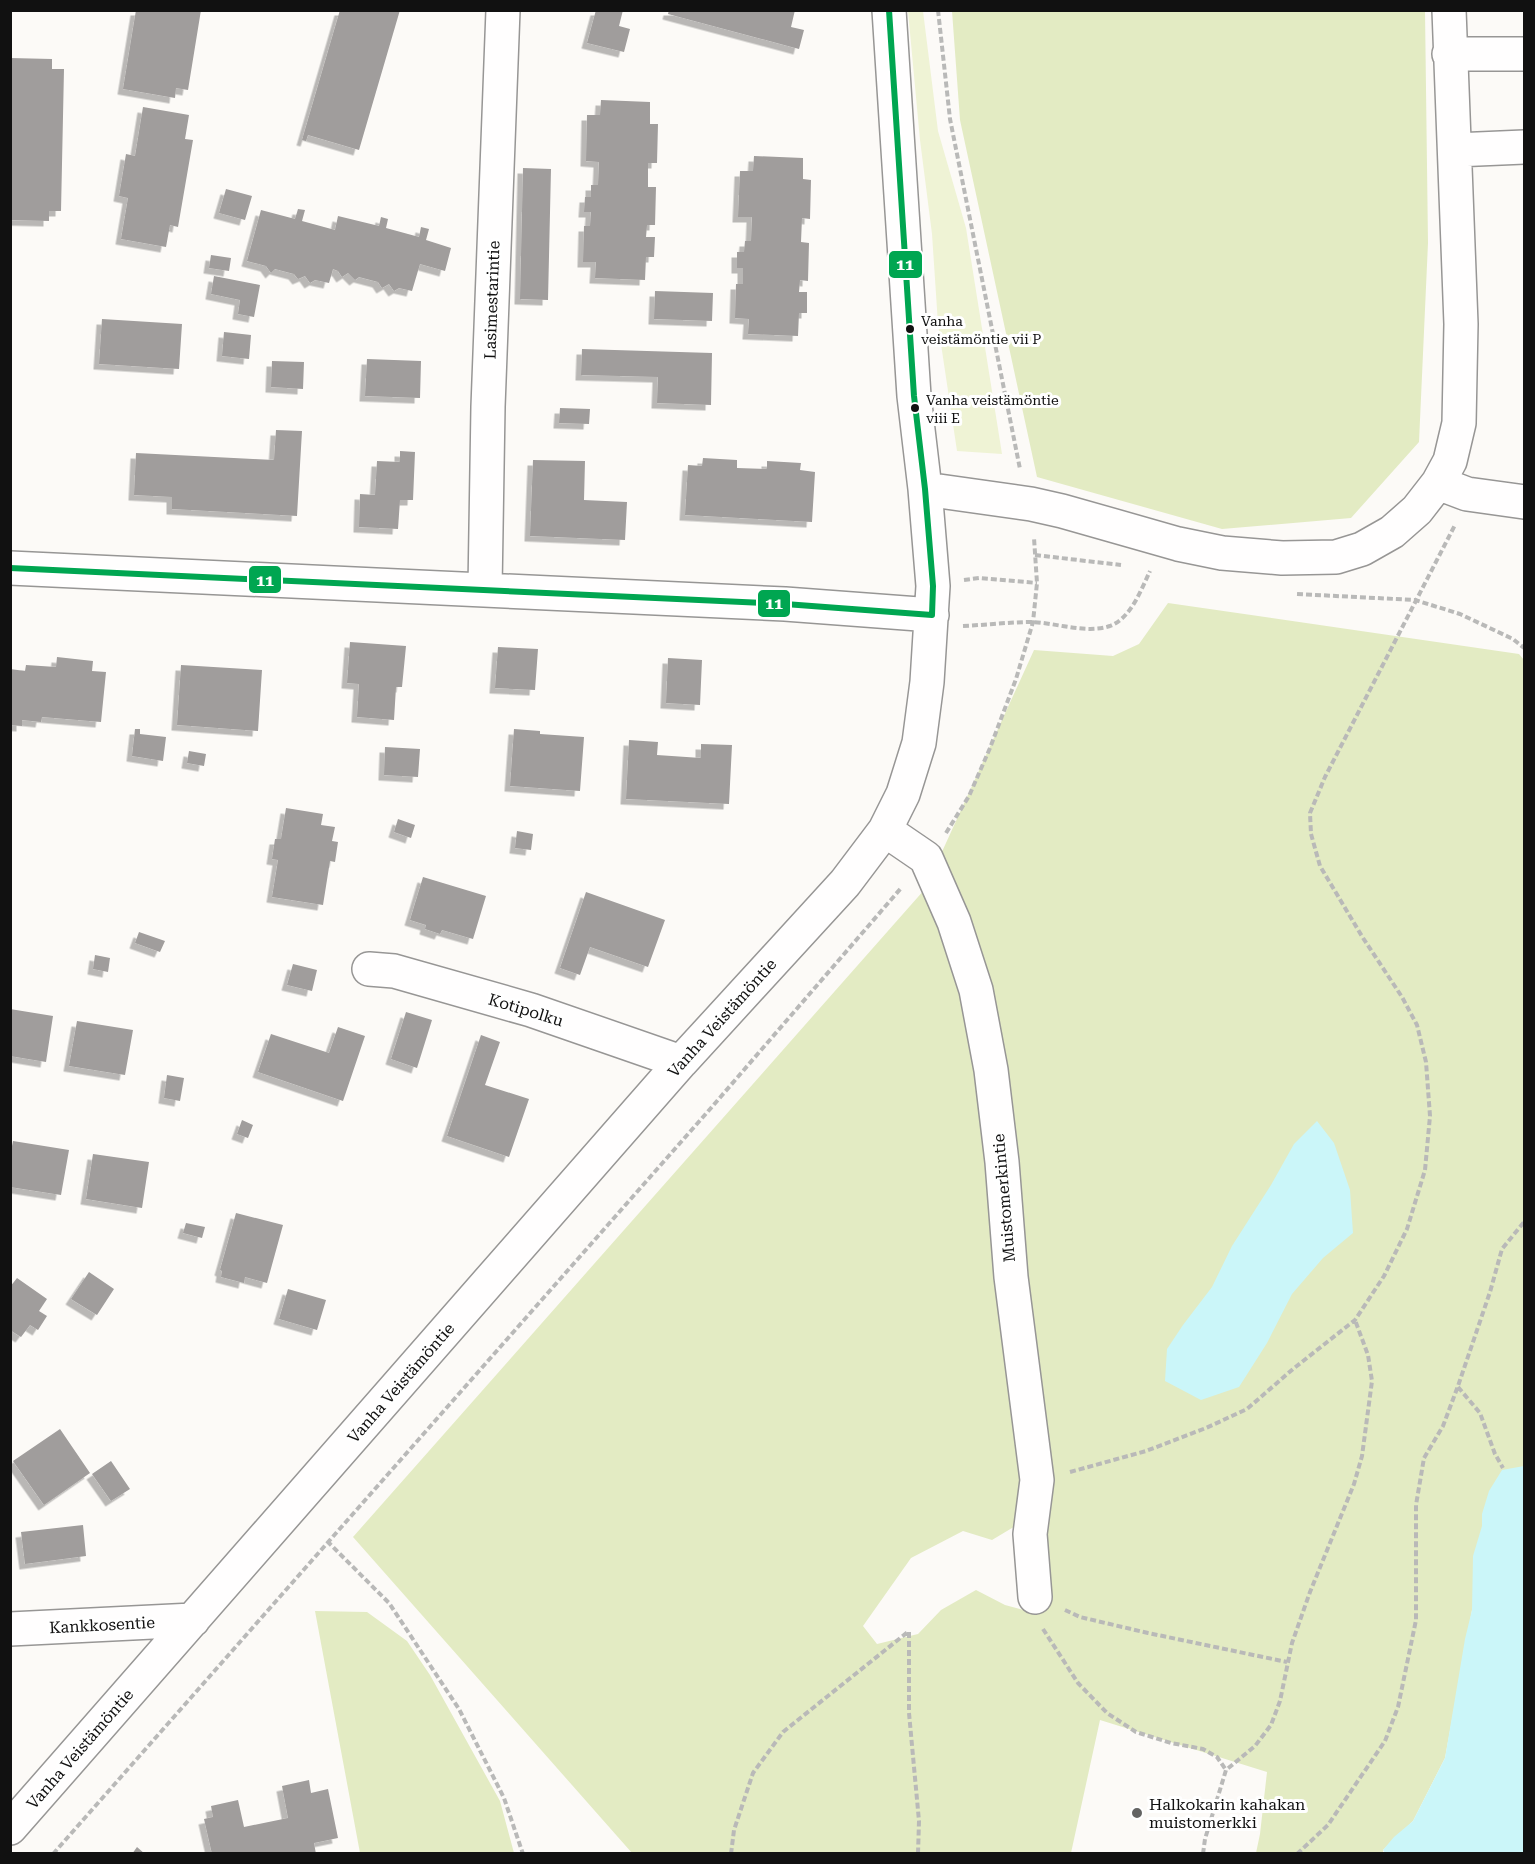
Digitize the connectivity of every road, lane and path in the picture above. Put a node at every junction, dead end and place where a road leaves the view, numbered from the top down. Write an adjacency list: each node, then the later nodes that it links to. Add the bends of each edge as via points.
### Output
1 (502, 10): 16 (street, Lasimestarintie)
2 (889, 10): 10 (street, Vanha Veistämöntie, via 914,396)
3 (938, 10): 12 (path, via 950,118 1019,465)
4 (1449, 10): 5 (street)
5 (1449, 54): 6 (street); 8 (street)
6 (1524, 54)
7 (1524, 147): 8 (street)
8 (1455, 150): 9 (street, via 1461,389 1455,448)
9 (1438, 483): 11 (street, via 1467,494); 13 (street, via 1418,510 1392,532 1362,549 1336,557 1221,553)
10 (925, 489): 12 (street); 17 (street, Vanha Veistämöntie)
11 (1524, 502)
12 (1031, 504): 13 (street); 15 (path)
13 (1163, 540): 18 (path, via 1137,598 1124,617 1110,626 1090,628)
14 (10, 568): 16 (street)
15 (1037, 583): 17 (path, via 978,578); 18 (path)
16 (484, 590): 17 (street)
17 (932, 609): 18 (path); 20 (street, Vanha Veistämöntie, via 919,743 903,794)
18 (1033, 622): 21 (path, via 1016,679 969,796)
19 (1524, 648): 25 (path, via 1460,614 1415,600 1310,813 1320,866 1417,1025 1426,1062 1430,1116 1425,1170 1407,1228 1384,1276)
20 (885, 830): 21 (street); 23 (street, Vanha Veistämöntie, via 845,883)
21 (926, 858): 28 (street, Muistomerkintie, via 954,922 976,990 992,1070 1011,1277); 29 (path, via 711,1108)
22 (369, 969): 23 (street, Kotipolku, via 393,971 531,1010)
23 (681, 1062): 31 (street, Vanha Veistämöntie)
24 (1524, 1222): 26 (path, via 1502,1249)
25 (1355, 1320): 28 (path, via 1247,1409 1146,1450); 33 (path, via 1368,1355 1372,1381 1362,1456)
26 (1458, 1386): 27 (path, via 1480,1413); 41 (path, via 1422,1468 1416,1505 1416,1620 1398,1707 1384,1741 1328,1825)
27 (1503, 1468)
28 (1037, 1480): 30 (street, Muistomerkintie, via 1030,1534)
29 (327, 1541): 36 (path); 37 (path, via 389,1602 459,1709 504,1798)
30 (1035, 1597): 33 (path, via 1080,1617); 34 (path, via 1042,1628 1061,1659 1107,1713 1136,1732 1203,1749 1217,1757)
31 (193, 1620): 32 (street, Kankkosentie); 35 (street, Vanha Veistämöntie)
32 (10, 1629)
33 (1287, 1662): 34 (path, via 1271,1725 1255,1746)
34 (1226, 1770): 40 (path)
35 (10, 1828)
36 (53, 1854)
37 (523, 1854)
38 (731, 1854): 39 (path, via 734,1830 753,1773 783,1731 909,1631 909,1713)
39 (918, 1854)
40 (1203, 1854)
41 (1297, 1854)

